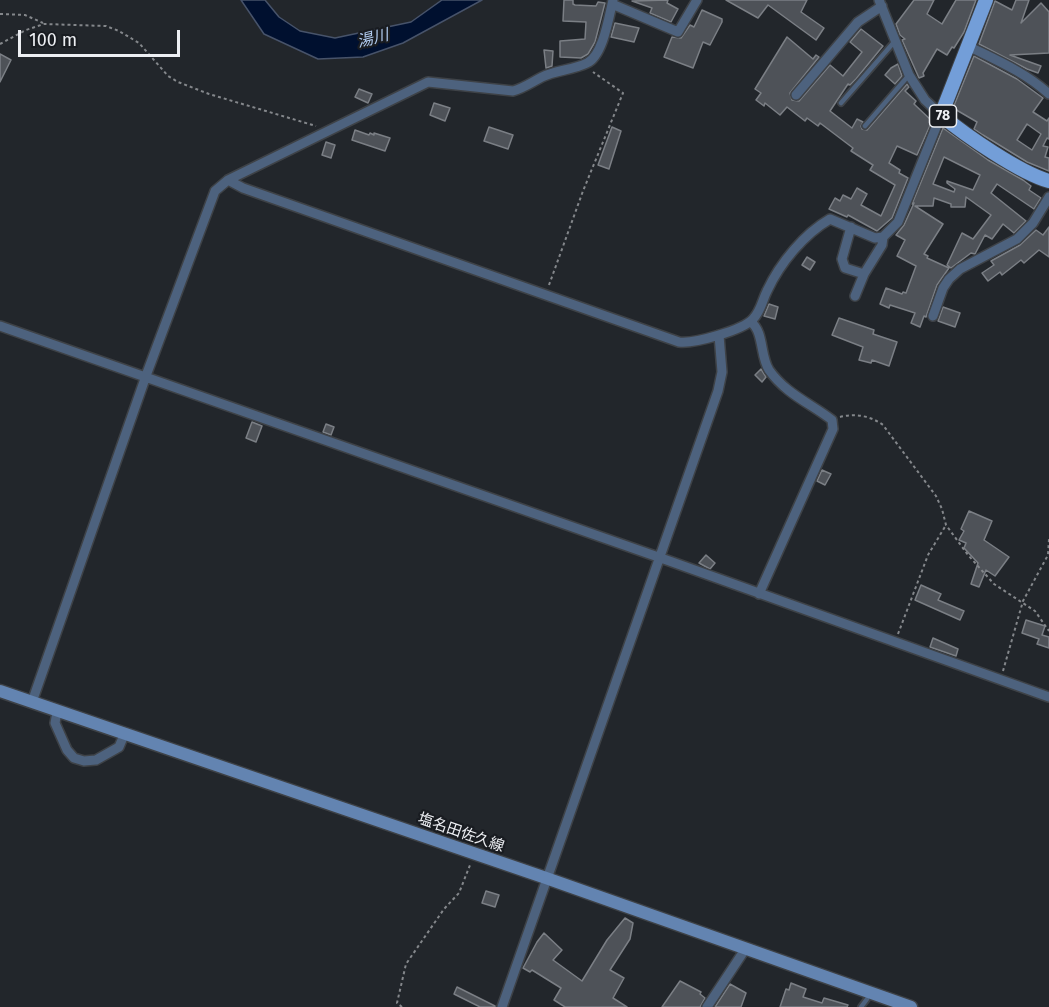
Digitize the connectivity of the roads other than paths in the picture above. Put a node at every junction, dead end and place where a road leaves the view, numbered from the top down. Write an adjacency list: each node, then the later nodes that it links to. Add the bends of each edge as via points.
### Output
1 (697, 0): 3 (street, via 678,32)
2 (986, 0): 6 (main road, 78)
3 (613, 2): 13 (street, via 600,50 588,63 513,91 428,82)
4 (880, 3): 5 (street); 9 (street, via 858,22)
5 (895, 41): 7 (street); 10 (lane)
6 (968, 46): 8 (street, via 1015,69); 11 (main road, 78)
7 (909, 75): 11 (street, via 925,100); 12 (lane)
8 (1049, 93)
9 (796, 95)
10 (841, 103)
11 (941, 115): 14 (main road, 78, via 1030,175); 17 (street, via 898,222)
12 (865, 126)
13 (228, 180): 23 (street, via 679,342); 24 (street, via 212,197)
14 (1049, 181)
15 (1049, 197): 20 (street, via 1033,223 1017,238 949,279)
16 (851, 227): 17 (street, via 875,238); 18 (street, via 842,259 845,268); 21 (street, via 830,219 790,253)
17 (883, 237): 18 (street)
18 (864, 274): 19 (street)
19 (855, 296)
20 (933, 316)
21 (751, 322): 23 (street); 26 (street, via 758,332 767,367 780,384 832,420 833,429)
22 (0, 326): 24 (street)
23 (719, 335): 25 (street, via 722,372 718,391)
24 (146, 378): 25 (street); 29 (street)
25 (661, 558): 26 (street); 32 (street)
26 (759, 594): 28 (street)
27 (0, 691): 29 (main road, 塩名田佐久線)
28 (1049, 697)
29 (32, 702): 30 (main road, 塩名田佐久線)
30 (57, 712): 31 (main road, 塩名田佐久線); 31 (street, via 55,723 74,758 96,760 119,747)
31 (124, 735): 32 (main road, 塩名田佐久線)
32 (546, 878): 33 (main road, 塩名田佐久線); 35 (street)
33 (746, 948): 36 (street); 38 (main road, 塩名田佐久線)
34 (867, 999): 37 (lane)
35 (502, 1007)
36 (707, 1007)
37 (861, 1007)
38 (911, 1007)

